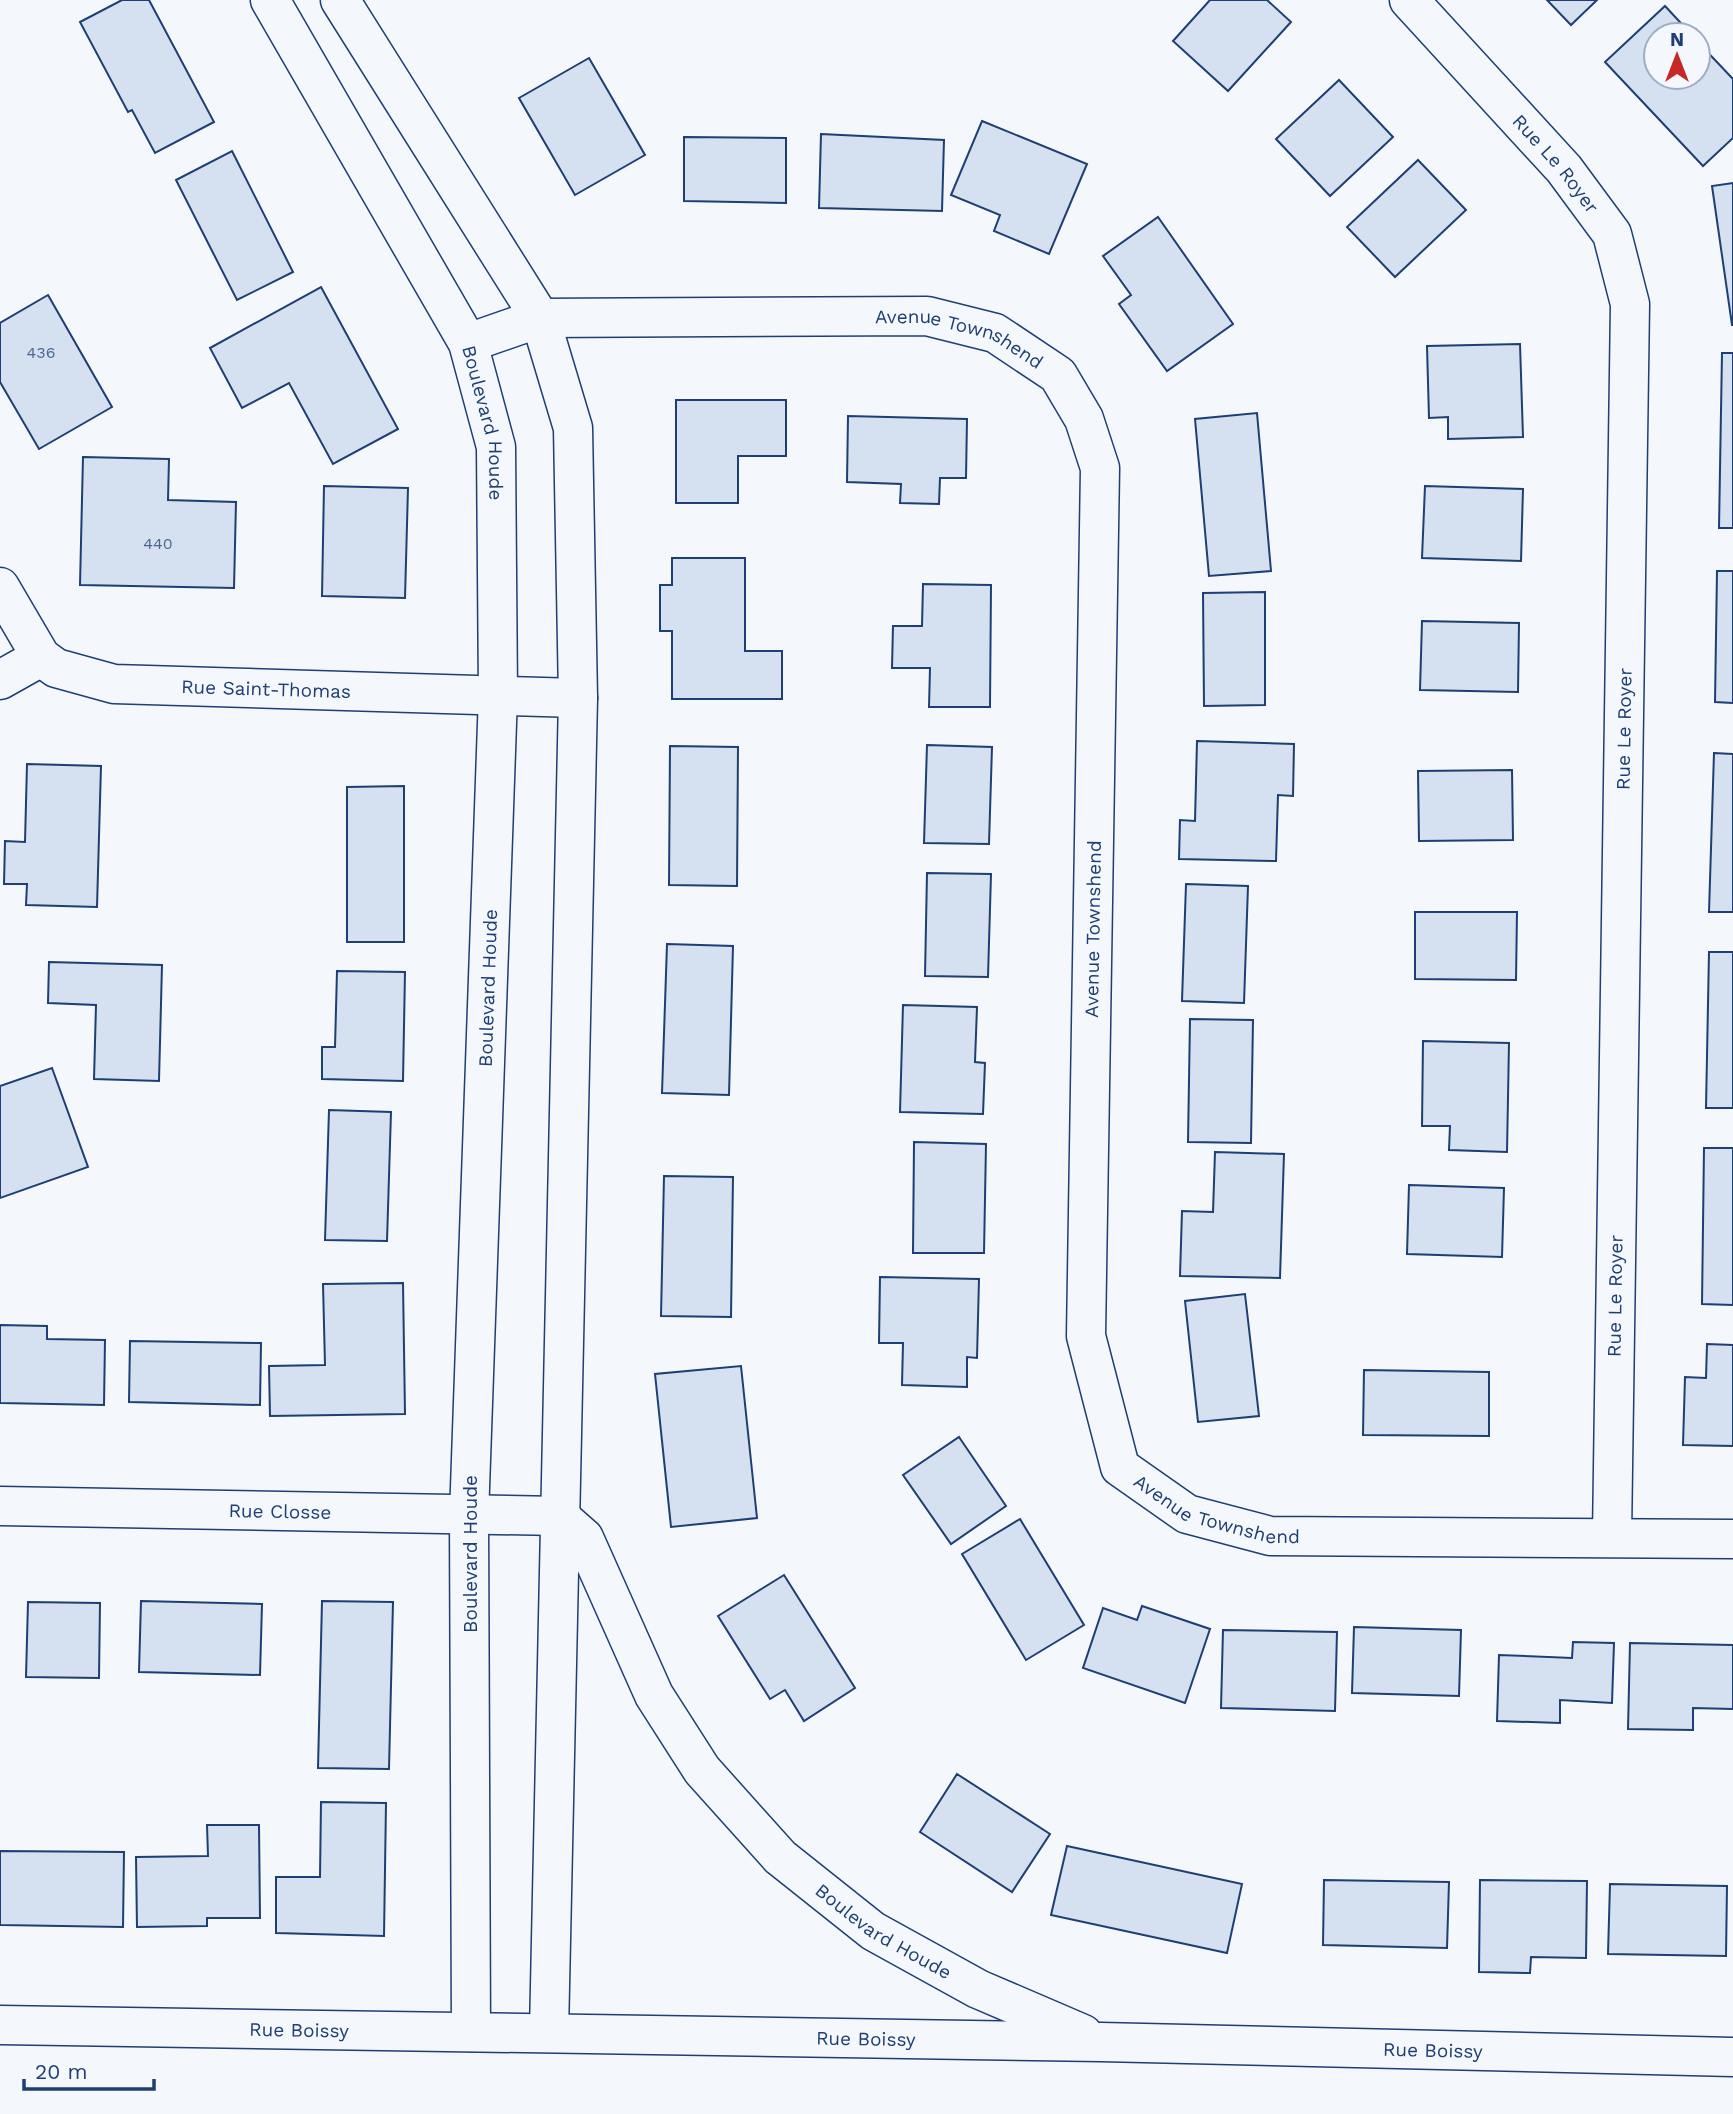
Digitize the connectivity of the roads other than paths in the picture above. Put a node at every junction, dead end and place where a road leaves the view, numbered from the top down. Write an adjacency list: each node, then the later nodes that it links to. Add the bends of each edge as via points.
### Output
1 (270, 0): 5 (street, Boulevard Houde)
2 (340, 0): 4 (street)
3 (1409, 0): 14 (street, Rue Le Royer, via 1564,169 1612,234 1630,304)
4 (540, 318): 5 (street, Avenue Townshend); 10 (street, via 573,428); 14 (street, Avenue Townshend, via 927,316 995,333 1058,375 1084,419 1100,468 1086,1336 1120,1467 1188,1514 1270,1536)
5 (468, 342): 9 (street, Boulevard Houde, via 496,447)
6 (0, 587): 7 (street)
7 (41, 657): 8 (street); 9 (street, Rue Saint-Thomas, via 56,668 114,684)
8 (0, 680)
9 (498, 695): 10 (street, Rue Saint-Thomas); 12 (street, Boulevard Houde)
10 (578, 698): 13 (street)
11 (0, 1506): 12 (street, Rue Closse)
12 (469, 1516): 13 (street, Rue Closse); 17 (street, Boulevard Houde)
13 (559, 1516): 18 (street); 19 (street, Boulevard Houde, via 584,1538 654,1695 681,1738 702,1770 780,1857 873,1931 978,1989)
14 (1612, 1537): 15 (street, Avenue Townshend)
15 (1733, 1539)
16 (0, 2025): 17 (street, Rue Boissy)
17 (471, 2032): 18 (street, Rue Boissy)
18 (549, 2032): 19 (street, Rue Boissy)
19 (1101, 2042): 20 (street, Rue Boissy)
20 (1733, 2057)

